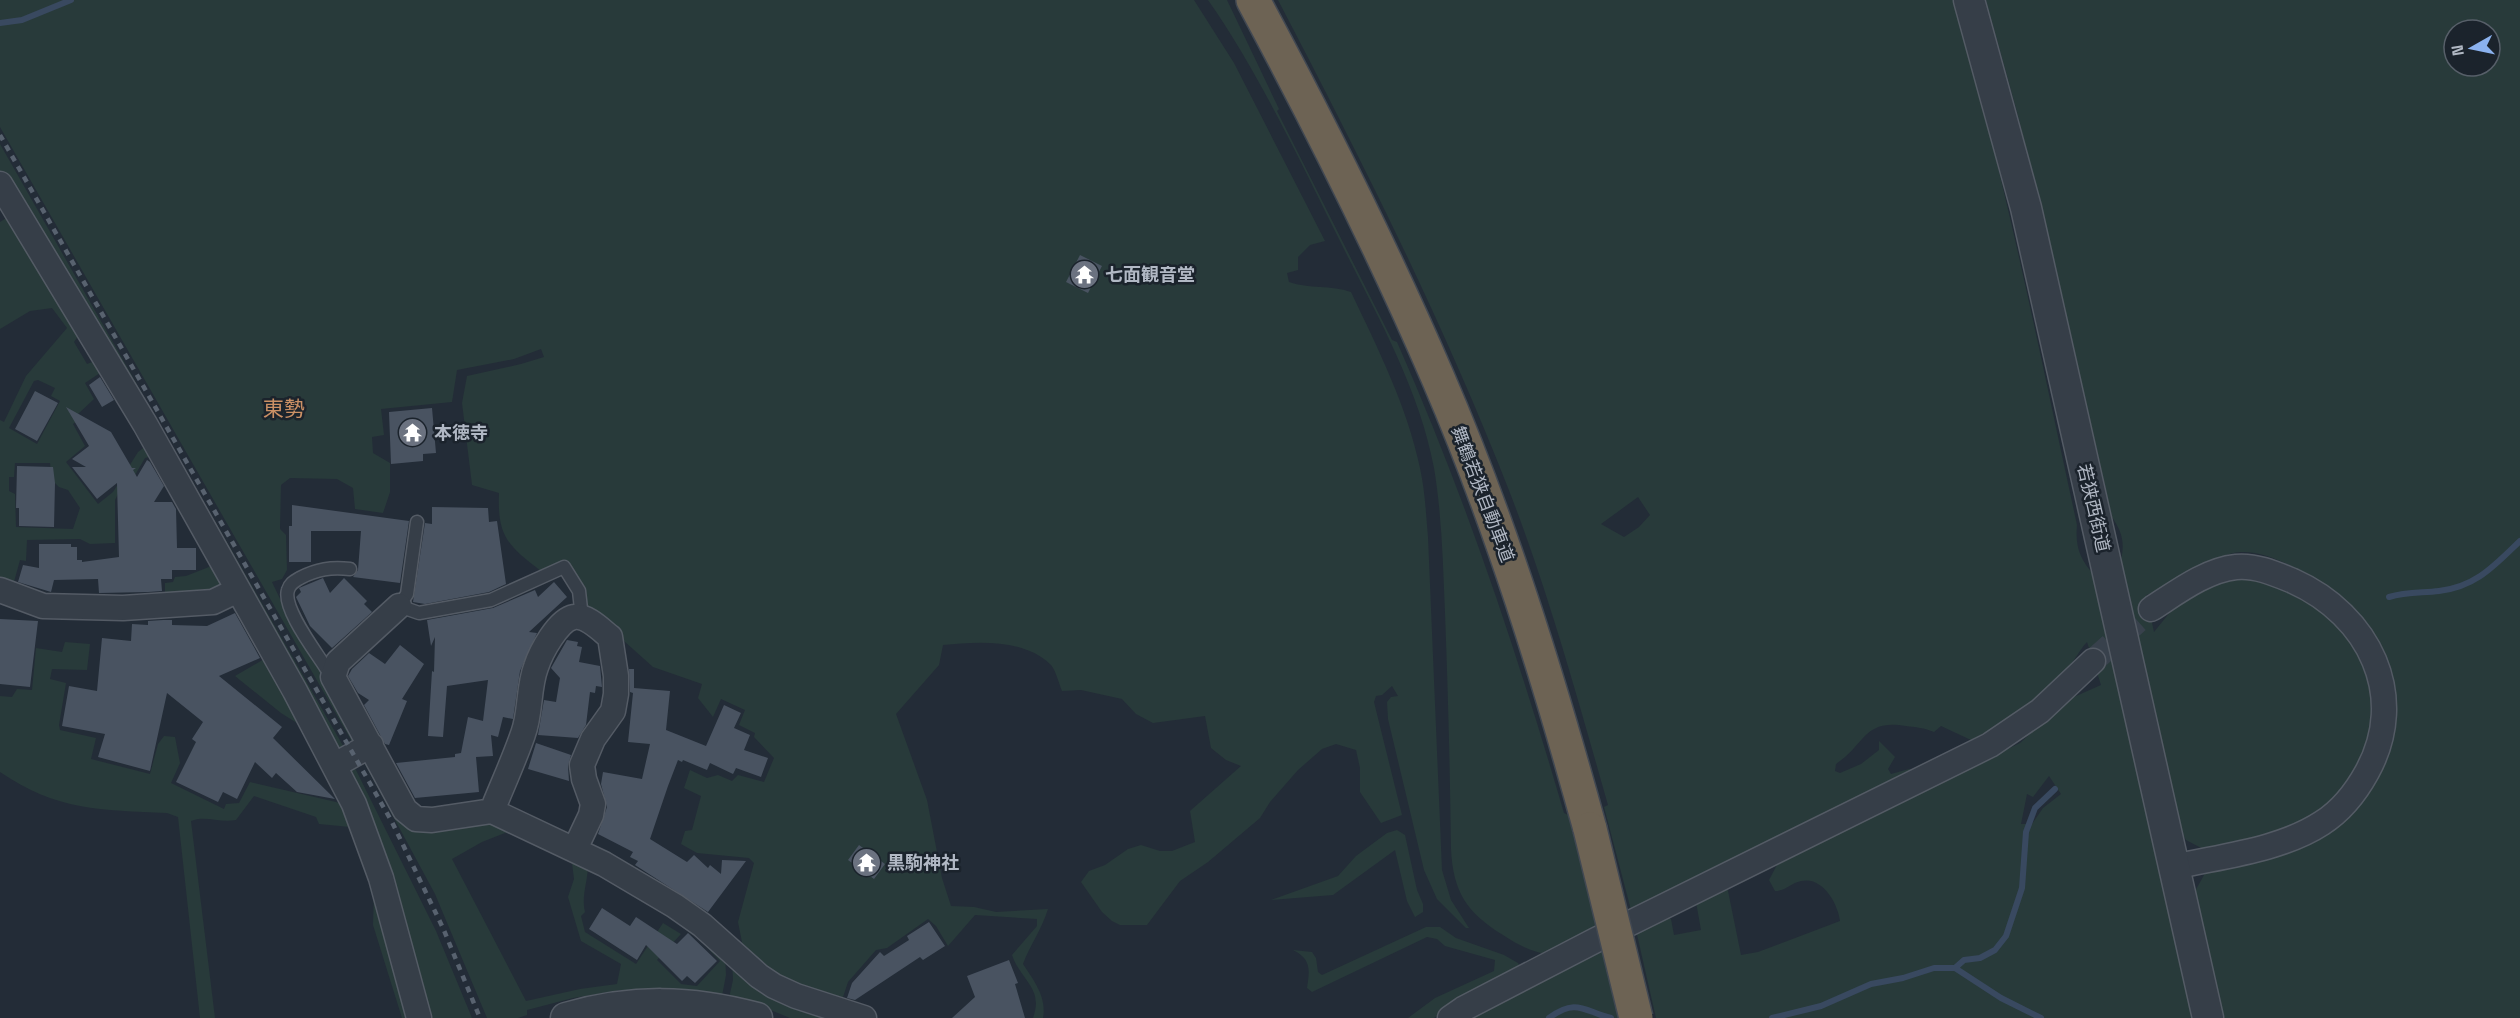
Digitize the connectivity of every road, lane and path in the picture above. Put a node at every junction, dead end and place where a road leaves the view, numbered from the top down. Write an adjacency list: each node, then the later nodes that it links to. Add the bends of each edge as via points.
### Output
1 (1252, 0): 23 (highway, 舞鶴若狭自動車道, bridge, via 1363,218 1451,410 1546,672 1590,829)
2 (1969, 0): 17 (street, 若狭西街道, via 2025,208)
3 (0, 184): 7 (street, via 86,324)
4 (417, 522): 8 (lane, via 410,579)
5 (350, 569): 12 (lane, via 310,572 288,588 289,607)
6 (0, 590): 7 (street, via 43,606 123,608 213,602)
7 (238, 590): 14 (street)
8 (399, 606): 10 (lane, via 419,613 491,600 564,567 579,591); 12 (street, via 338,662)
9 (2151, 609): 17 (street, via 2218,571 2238,567 2262,569 2286,578 2335,606 2356,630 2372,652 2384,708 2373,761 2358,788 2325,822 2283,842)
10 (582, 618): 15 (street, via 575,617 556,630 539,659 524,732); 16 (street, via 610,637 616,676 613,711 593,739 582,765 593,804)
11 (2093, 661): 22 (street, via 2040,711 1990,745 1596,940)
12 (333, 676): 13 (street)
13 (371, 745): 14 (street); 15 (street, via 405,810 416,819)
14 (334, 765): 18 (street, via 354,804 381,878)
15 (492, 811): 16 (street)
16 (575, 849): 21 (street, via 675,906 774,986)
17 (2174, 867): 24 (street, 若狭西街道)
18 (419, 1018)
19 (566, 1018): 20 (street, via 659,1003 722,1009)
20 (757, 1018)
21 (864, 1018)
22 (1450, 1018)
23 (1636, 1018)
24 (2208, 1018)

